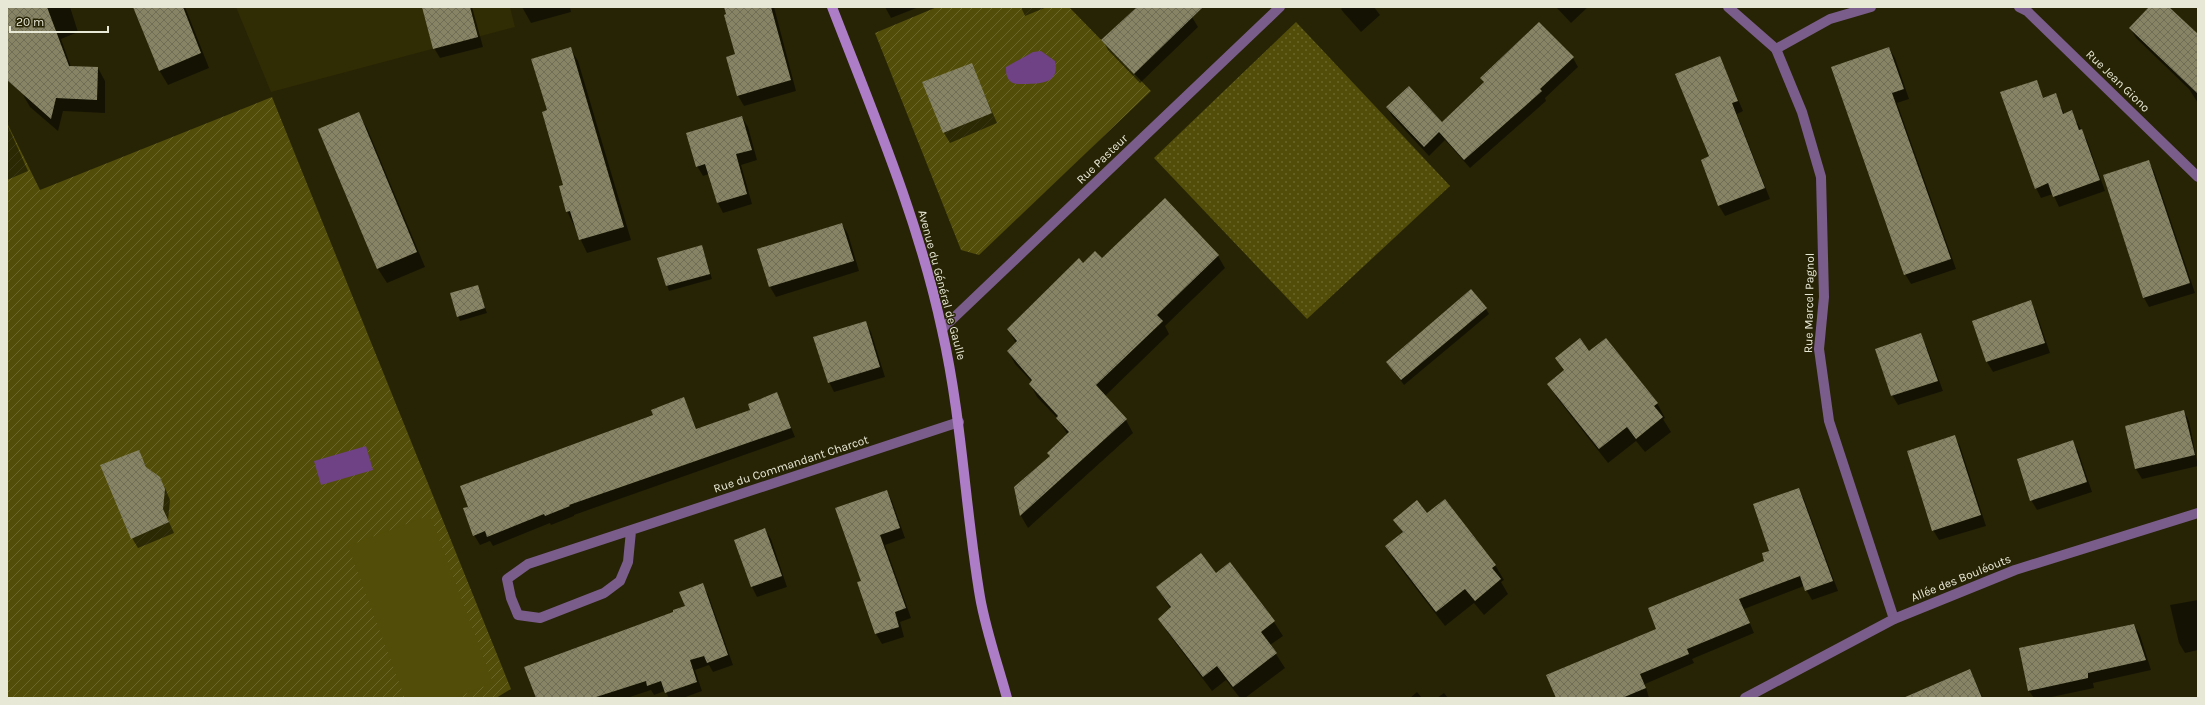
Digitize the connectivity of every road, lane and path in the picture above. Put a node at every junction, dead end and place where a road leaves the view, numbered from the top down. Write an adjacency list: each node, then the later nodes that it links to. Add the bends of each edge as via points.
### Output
1 (832, 7): 8 (main road, Avenue du Général de Gaulle, via 898,177 920,245)
2 (1280, 7): 8 (street, Rue Pasteur)
3 (1728, 7): 6 (street, Rue Marcel Pagnol)
4 (1871, 7): 6 (street, via 1830,19)
5 (2019, 7): 7 (street, Rue Jean Giono, via 2027,11)
6 (1776, 49): 12 (street, Rue Marcel Pagnol, via 1802,112 1821,177 1824,297 1819,349 1829,421)
7 (2198, 177)
8 (942, 329): 9 (main road, Avenue du Général de Gaulle)
9 (959, 422): 11 (street, Rue du Commandant Charcot); 13 (main road, Avenue du Général de Gaulle, via 980,600)
10 (2198, 512): 12 (street, Allée des Bouléouts, via 2015,570)
11 (631, 531): 11 (street, Rue du Commandant Charcot, via 528,564 507,579 518,615 540,618 604,593 620,581 628,562)
12 (1894, 619): 14 (street, Allée des Bouléouts)
13 (1007, 698)
14 (1745, 698)

